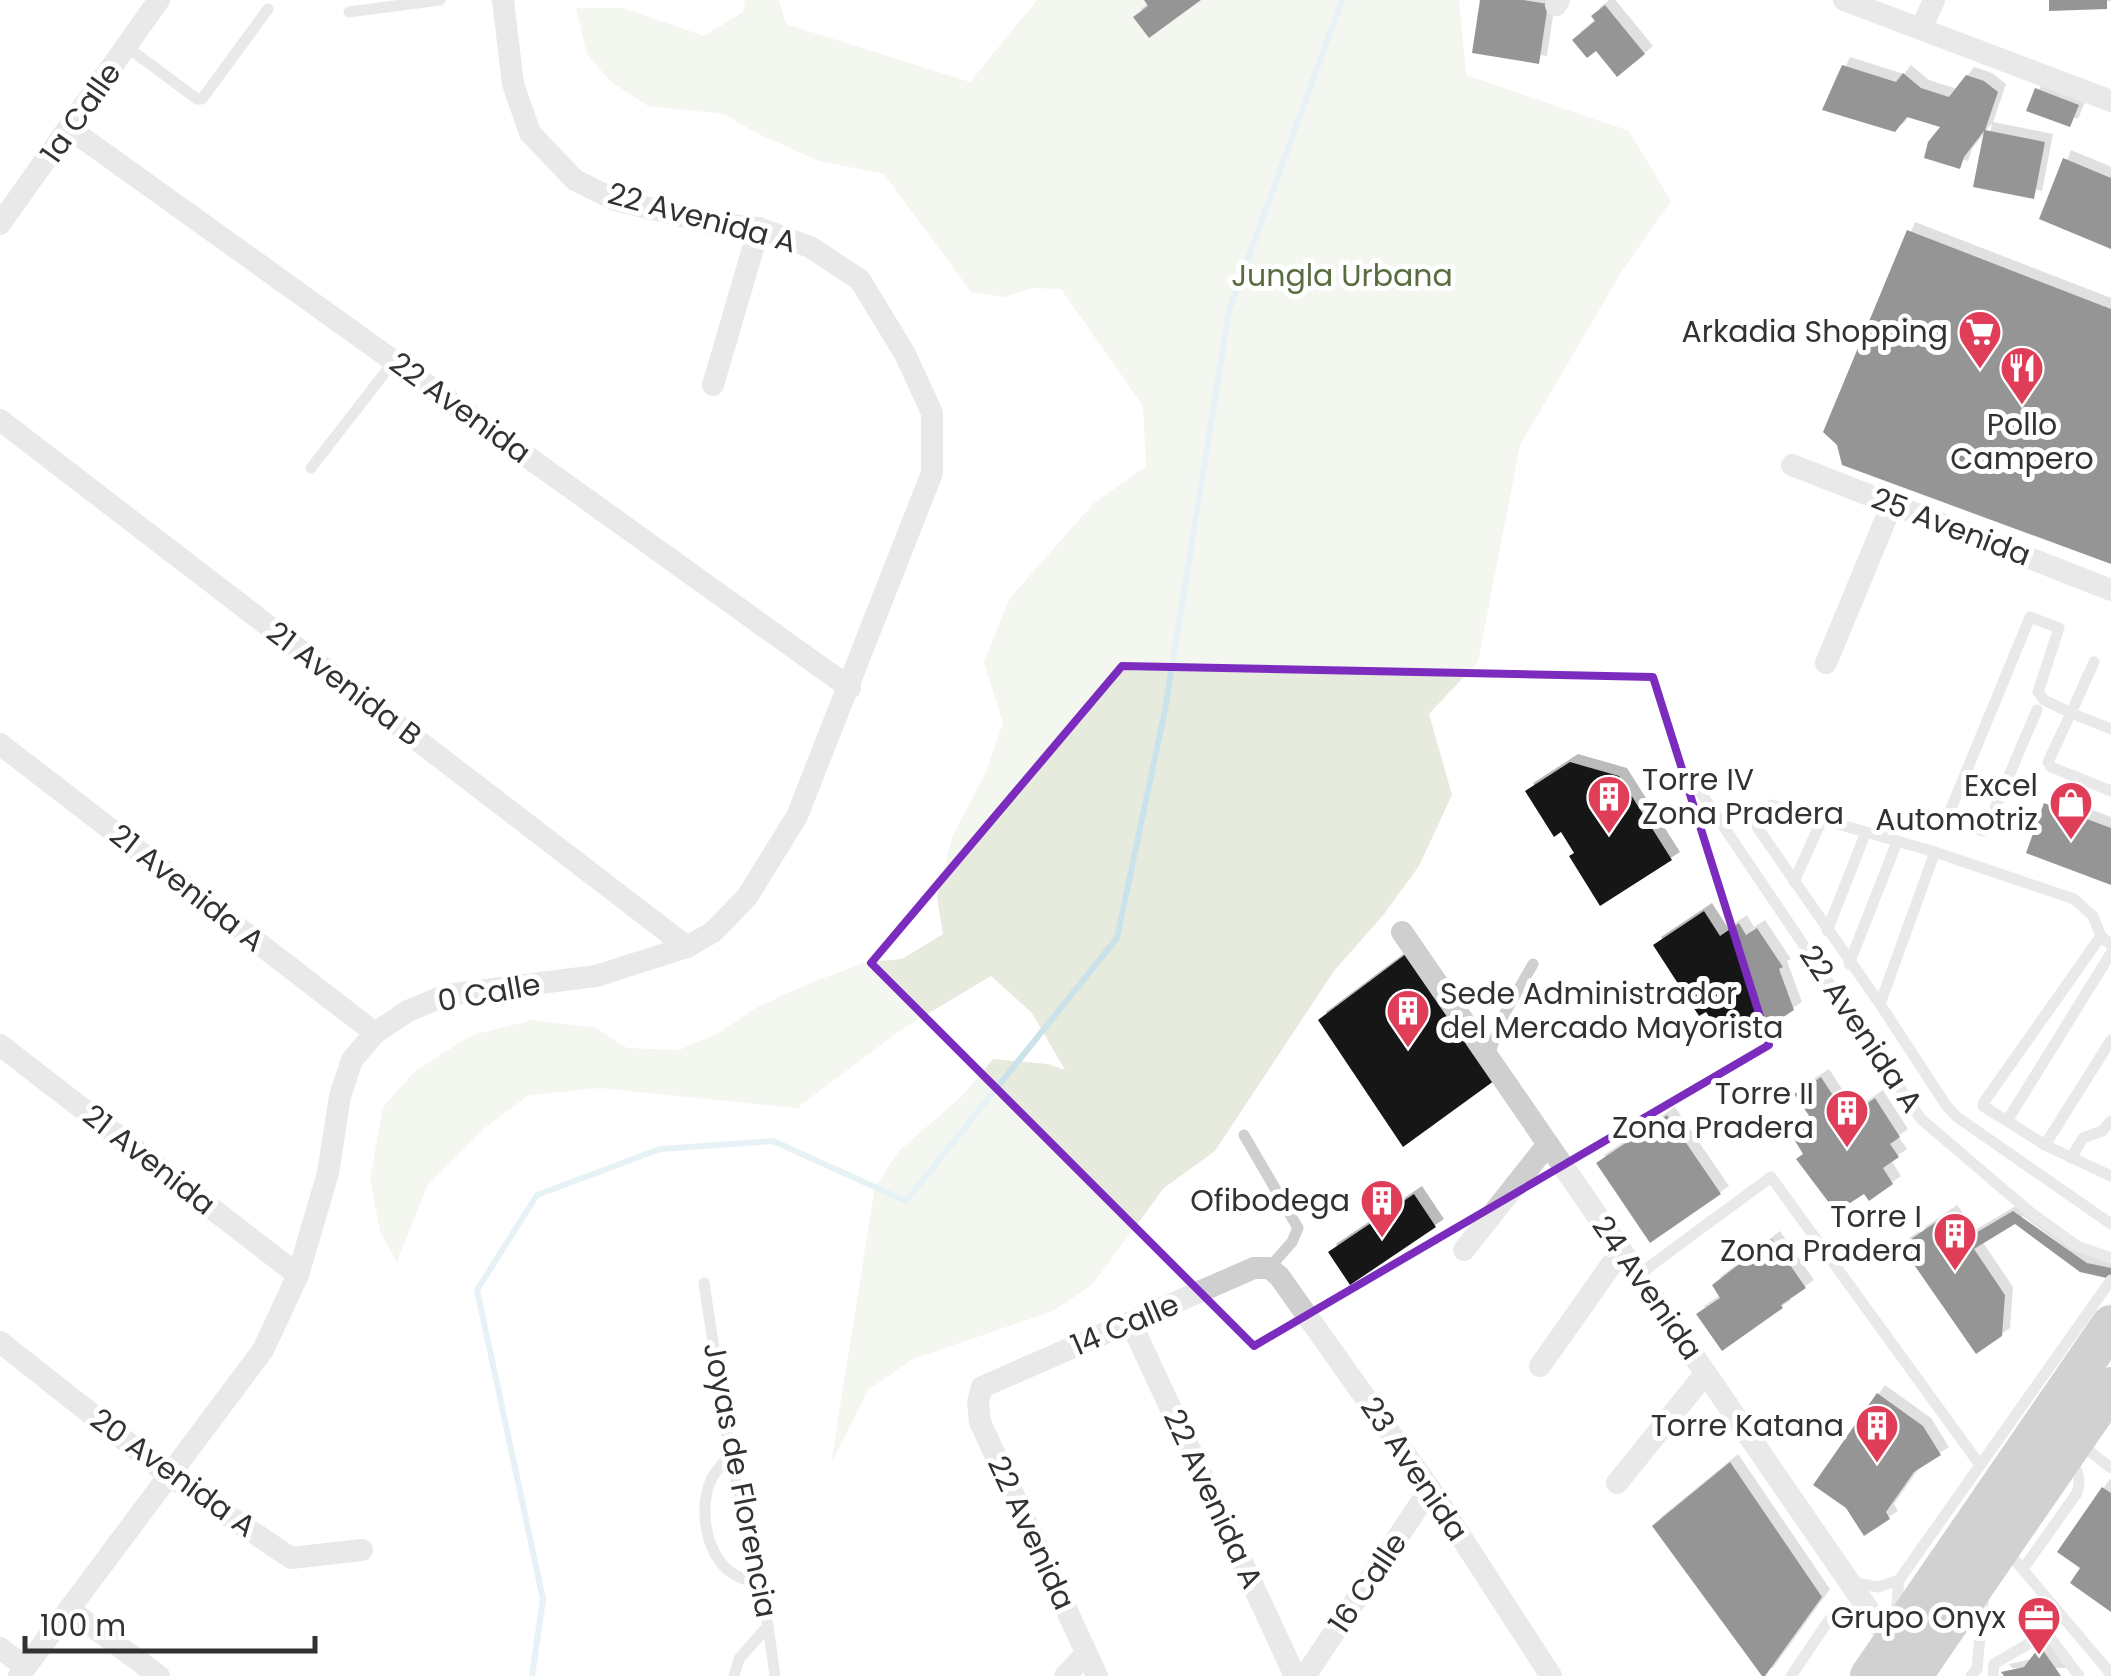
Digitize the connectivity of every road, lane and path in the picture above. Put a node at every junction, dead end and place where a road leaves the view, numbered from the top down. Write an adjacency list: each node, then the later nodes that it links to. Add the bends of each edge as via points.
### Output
1 (160, 0): 9 (street, 1a Calle)
2 (440, 0): 7 (lane)
3 (502, 0): 13 (street, 22 Avenida A, via 513,84 530,134 575,180 616,200)
4 (1844, 0): 8 (street)
5 (1934, 0): 8 (street)
6 (268, 9): 9 (lane, via 202,98)
7 (349, 12)
8 (1921, 29): 10 (street)
9 (127, 47): 11 (street, 1a Calle)
10 (2111, 101)
11 (70, 129): 12 (street, 1a Calle); 15 (street, 22 Avenida)
12 (0, 224)
13 (759, 228): 14 (street, 22 Avenida A, via 810,247 860,280); 16 (street)
14 (905, 354): 24 (street, 0 Calle, via 932,413 932,473)
15 (394, 361): 19 (lane); 24 (street, 22 Avenida)
16 (714, 385)
17 (0, 420): 39 (street, 21 Avenida B)
18 (1792, 465): 20 (street, 25 Avenida)
19 (310, 468)
20 (1892, 504): 21 (street, 25 Avenida); 23 (street)
21 (2111, 590)
22 (2094, 662): 26 (lane)
23 (1826, 663)
24 (850, 688): 39 (street, 0 Calle, via 798,816 772,858 713,932)
25 (2037, 710): 26 (lane, via 1986,830 1952,817 2032,616 2059,628 2040,696)
26 (2071, 713): 27 (lane); 29 (lane, via 2048,762)
27 (2111, 729)
28 (0, 744): 44 (street, 21 Avenida A)
29 (2111, 791)
30 (1701, 793): 58 (lane, 22 Avenida A, via 1922,1118 2030,1212 2077,1246)
31 (1823, 817): 32 (lane); 35 (lane); 35 (lane, via 1772,805 1756,827)
32 (1866, 832): 33 (lane); 36 (lane)
33 (1897, 842): 34 (lane); 42 (lane)
34 (1935, 852): 38 (lane, via 2074,900 2093,916); 43 (lane)
35 (1794, 882): 36 (lane)
36 (1827, 931): 42 (lane)
37 (1402, 932): 47 (street, 24 Avenida)
38 (2106, 941): 48 (lane, via 1984,1102)
39 (687, 947): 44 (street, 0 Calle, via 596,976 446,995)
40 (2111, 953): 48 (lane)
41 (1532, 964): 47 (lane)
42 (1849, 964): 43 (lane)
43 (1880, 1004): 55 (lane, via 1957,1117)
44 (374, 1033): 60 (street, 0 Calle, via 352,1060 340,1096 328,1172)
45 (2111, 1040): 52 (lane)
46 (0, 1045): 60 (street, 21 Avenida)
47 (1488, 1058): 51 (street, 24 Avenida)
48 (2006, 1121): 52 (lane)
49 (2111, 1121): 53 (lane, via 2083,1138)
50 (1244, 1135): 59 (lane, via 1298,1228)
51 (1548, 1144): 56 (street); 57 (street, 24 Avenida)
52 (2045, 1145): 53 (lane)
53 (2072, 1158): 54 (lane)
54 (2111, 1176)
55 (2111, 1224)
56 (1464, 1250)
57 (1621, 1251): 61 (street, 24 Avenida); 67 (street)
58 (2111, 1258)
59 (1269, 1268): 64 (street, 14 Calle, via 1254,1268); 77 (street, 23 Avenida)
60 (298, 1275): 75 (street, 0 Calle, via 263,1350)
61 (1638, 1275): 68 (street, 24 Avenida); 73 (lane, via 1771,1177)
62 (2111, 1280): 73 (lane)
63 (704, 1283): 72 (lane, Joyas de Florencia)
64 (1131, 1322): 69 (street, 14 Calle); 96 (street, 22 Avenida A)
65 (2111, 1325): 88 (highway)
66 (0, 1342): 75 (street, 20 Avenida A)
67 (1540, 1366)
68 (1706, 1374): 76 (street); 81 (street, 24 Avenida)
69 (982, 1387): 87 (street, 22 Avenida, via 980,1422)
70 (2111, 1387): 71 (highway)
71 (2070, 1447): 74 (lane); 79 (highway)
72 (730, 1454): 82 (lane, Joyas de Florencia); 82 (lane, via 711,1480 706,1532 723,1566)
73 (1980, 1465): 80 (lane)
74 (2111, 1468)
75 (170, 1476): 78 (street, 20 Avenida A, via 291,1558); 83 (street, 0 Calle)
76 (1617, 1483)
77 (1430, 1490): 97 (street, 16 Calle); 98 (street, 23 Avenida)
78 (362, 1550)
79 (2003, 1560): 88 (highway); 90 (lane); 100 (lane)
80 (1899, 1580): 81 (lane, via 1878,1587); 88 (lane)
81 (1850, 1582): 88 (street, 24 Avenida)
82 (757, 1584): 85 (lane, Joyas de Florencia)
83 (68, 1609): 89 (street, 0 Calle); 91 (street)
84 (1829, 1620): 99 (lane)
85 (768, 1626): 92 (lane, via 739,1658); 93 (lane, Joyas de Florencia)
86 (0, 1648): 89 (street)
87 (1086, 1654): 94 (street); 95 (street, 22 Avenida)
88 (1891, 1665)
89 (22, 1671)
90 (2111, 1674)
91 (159, 1676)
92 (734, 1676)
93 (775, 1676)
94 (1065, 1676)
95 (1096, 1676)
96 (1295, 1676)
97 (1305, 1676)
98 (1551, 1676)
99 (1791, 1676)
100 (1971, 1676)
101 (1993, 1676): 102 (lane, via 1994,1664 2038,1638 2052,1640)
102 (2079, 1676)

